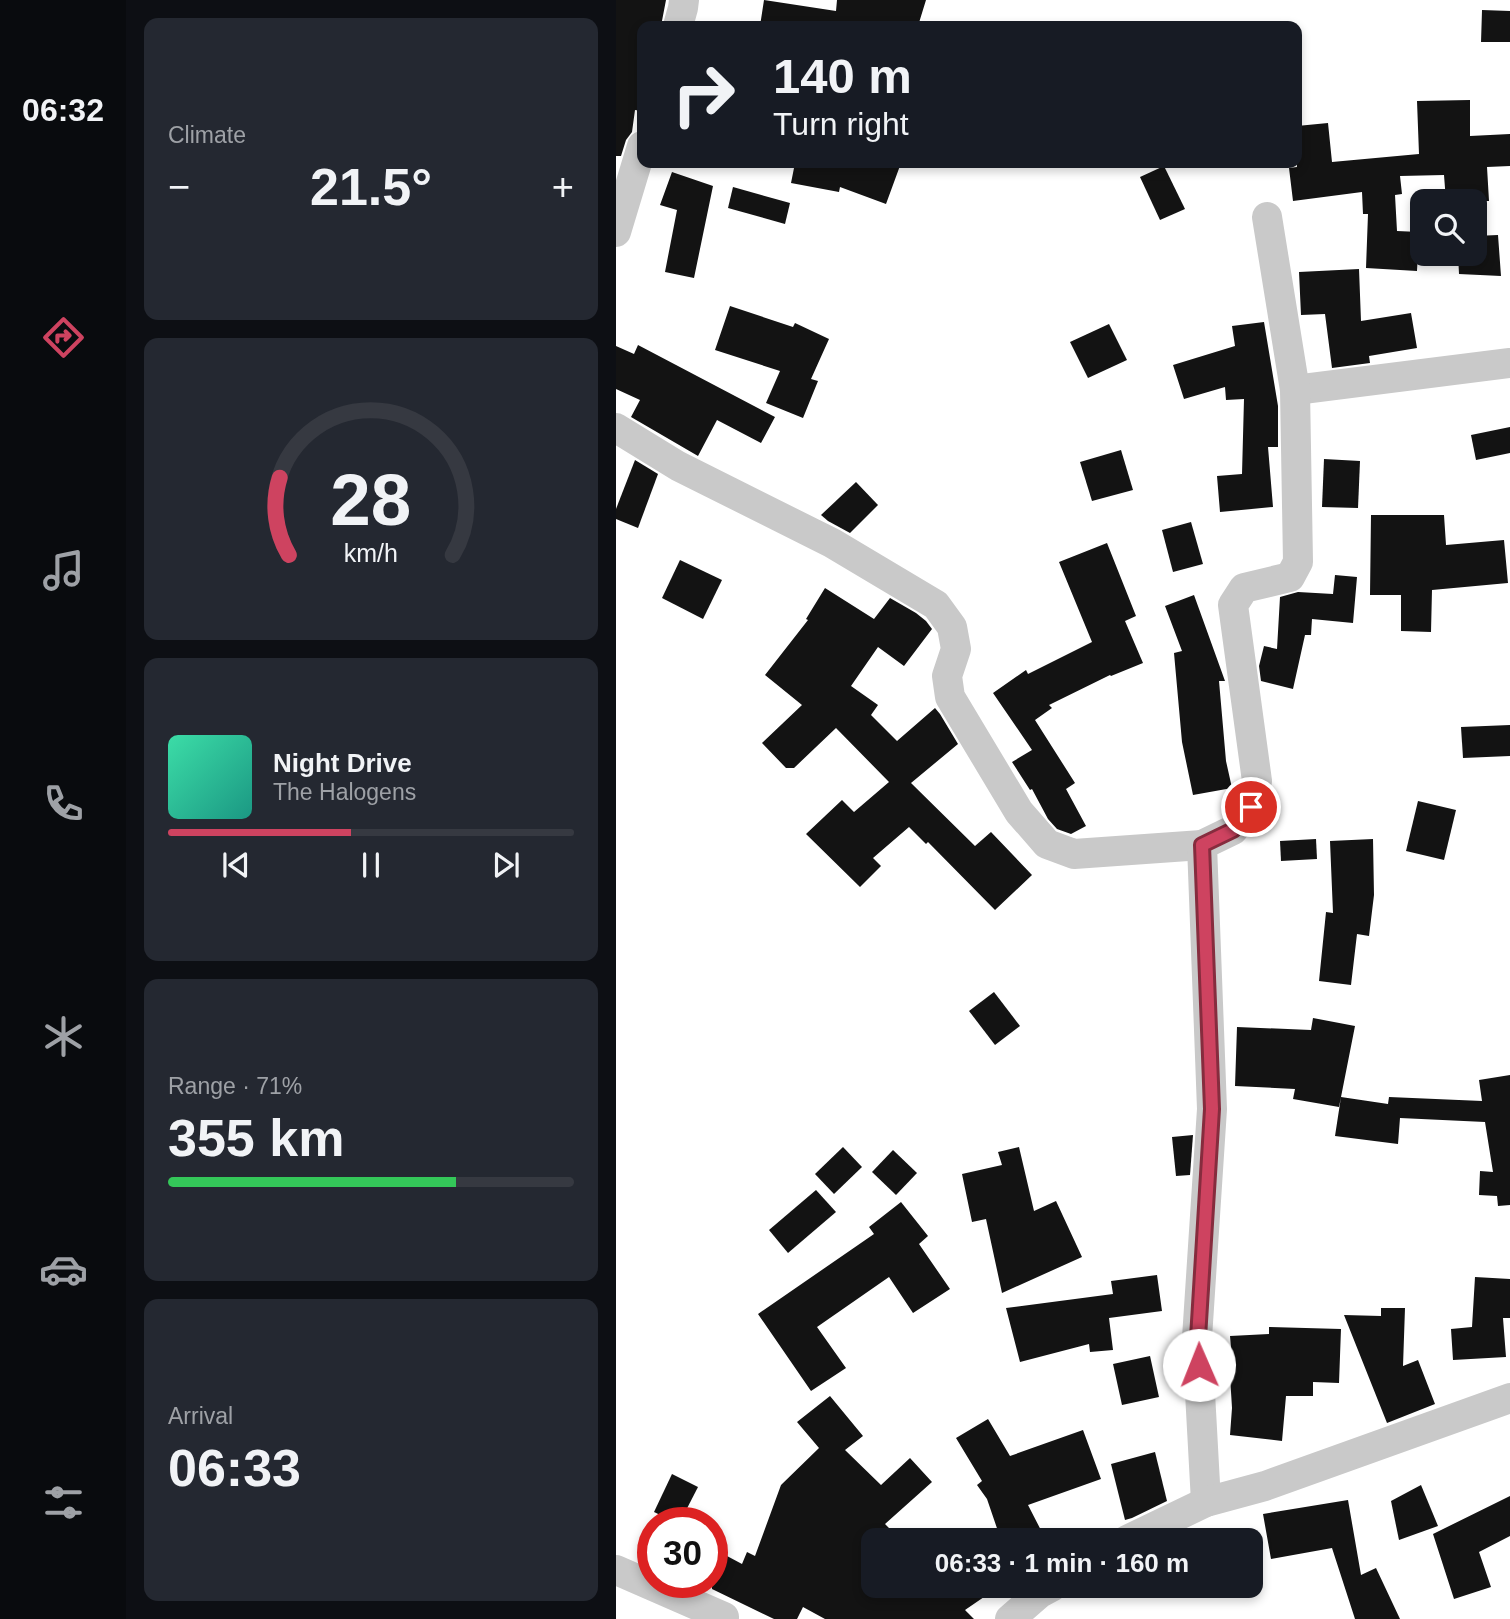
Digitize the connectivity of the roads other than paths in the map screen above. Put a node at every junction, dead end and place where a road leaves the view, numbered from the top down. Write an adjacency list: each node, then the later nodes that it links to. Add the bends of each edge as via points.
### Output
1 (684, 0): 2 (street)
2 (679, 21)
3 (637, 163): 5 (street)
4 (1267, 217): 7 (street)
5 (616, 232)
6 (1510, 363): 7 (street)
7 (1295, 390): 9 (street, via 1298,562 1290,577 1244,588 1233,605 1257,781 1251,807 1233,830)
8 (616, 428): 9 (street, via 678,466 832,543 936,605 952,626 956,649 947,676 950,696 1019,813 1047,844 1074,854)
9 (1202, 845): 11 (street, via 1212,1109 1198,1338)
10 (1510, 1398): 11 (street, via 1265,1486)
11 (1206, 1502): 12 (street)
12 (1151, 1528)
13 (616, 1570): 15 (street)
14 (1034, 1598): 16 (street)
15 (725, 1618)
16 (1010, 1619)

